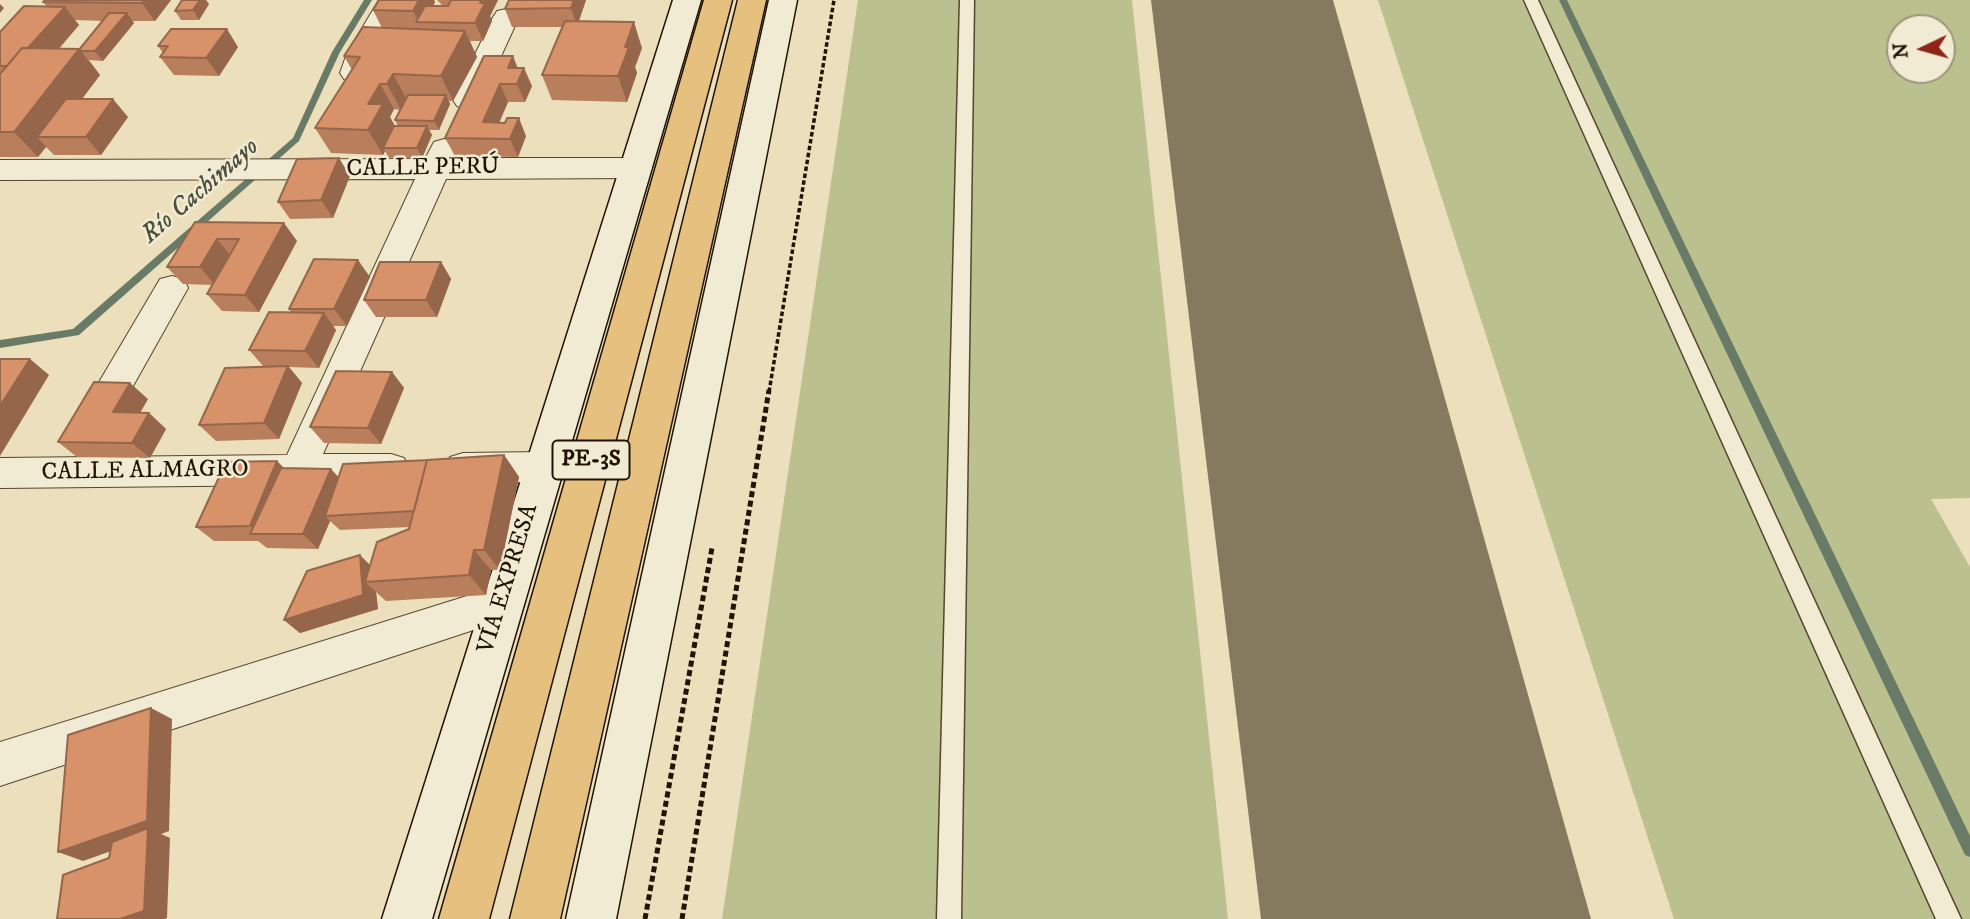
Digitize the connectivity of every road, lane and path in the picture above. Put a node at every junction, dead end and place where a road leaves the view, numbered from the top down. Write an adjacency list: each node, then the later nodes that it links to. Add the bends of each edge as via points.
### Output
1 (391, 0): 10 (street, via 361,52)
2 (687, 0): 14 (main road, VÍA EXPRESA / PE-3S)
3 (719, 0): 24 (main road, VÍA EXPRESA / PE-3S)
4 (752, 0): 25 (main road, PE-3S)
5 (783, 0): 26 (main road)
6 (834, 0): 27 (path)
7 (967, 0): 28 (lane)
8 (1531, 0): 29 (lane)
9 (506, 17): 13 (street)
10 (344, 100)
11 (306, 162): 12 (street, CALLE PERÚ); 13 (street, CALLE PERÚ)
12 (238, 168): 15 (street, CALLE PERÚ)
13 (435, 168): 14 (street, CALLE PERÚ); 18 (street)
14 (637, 168): 17 (main road, VÍA EXPRESA / PE-3S)
15 (0, 170)
16 (172, 288): 19 (street)
17 (543, 467): 18 (street, CALLE ALMAGRO); 21 (main road, VÍA EXPRESA / PE-3S)
18 (298, 470): 19 (street, CALLE ALMAGRO)
19 (66, 472): 20 (street, CALLE ALMAGRO)
20 (0, 473)
21 (502, 603): 22 (street); 23 (main road, VÍA EXPRESA / PE-3S)
22 (0, 764)
23 (407, 919)
24 (464, 919)
25 (536, 919)
26 (592, 919)
27 (682, 919)
28 (948, 919)
29 (1949, 919)

